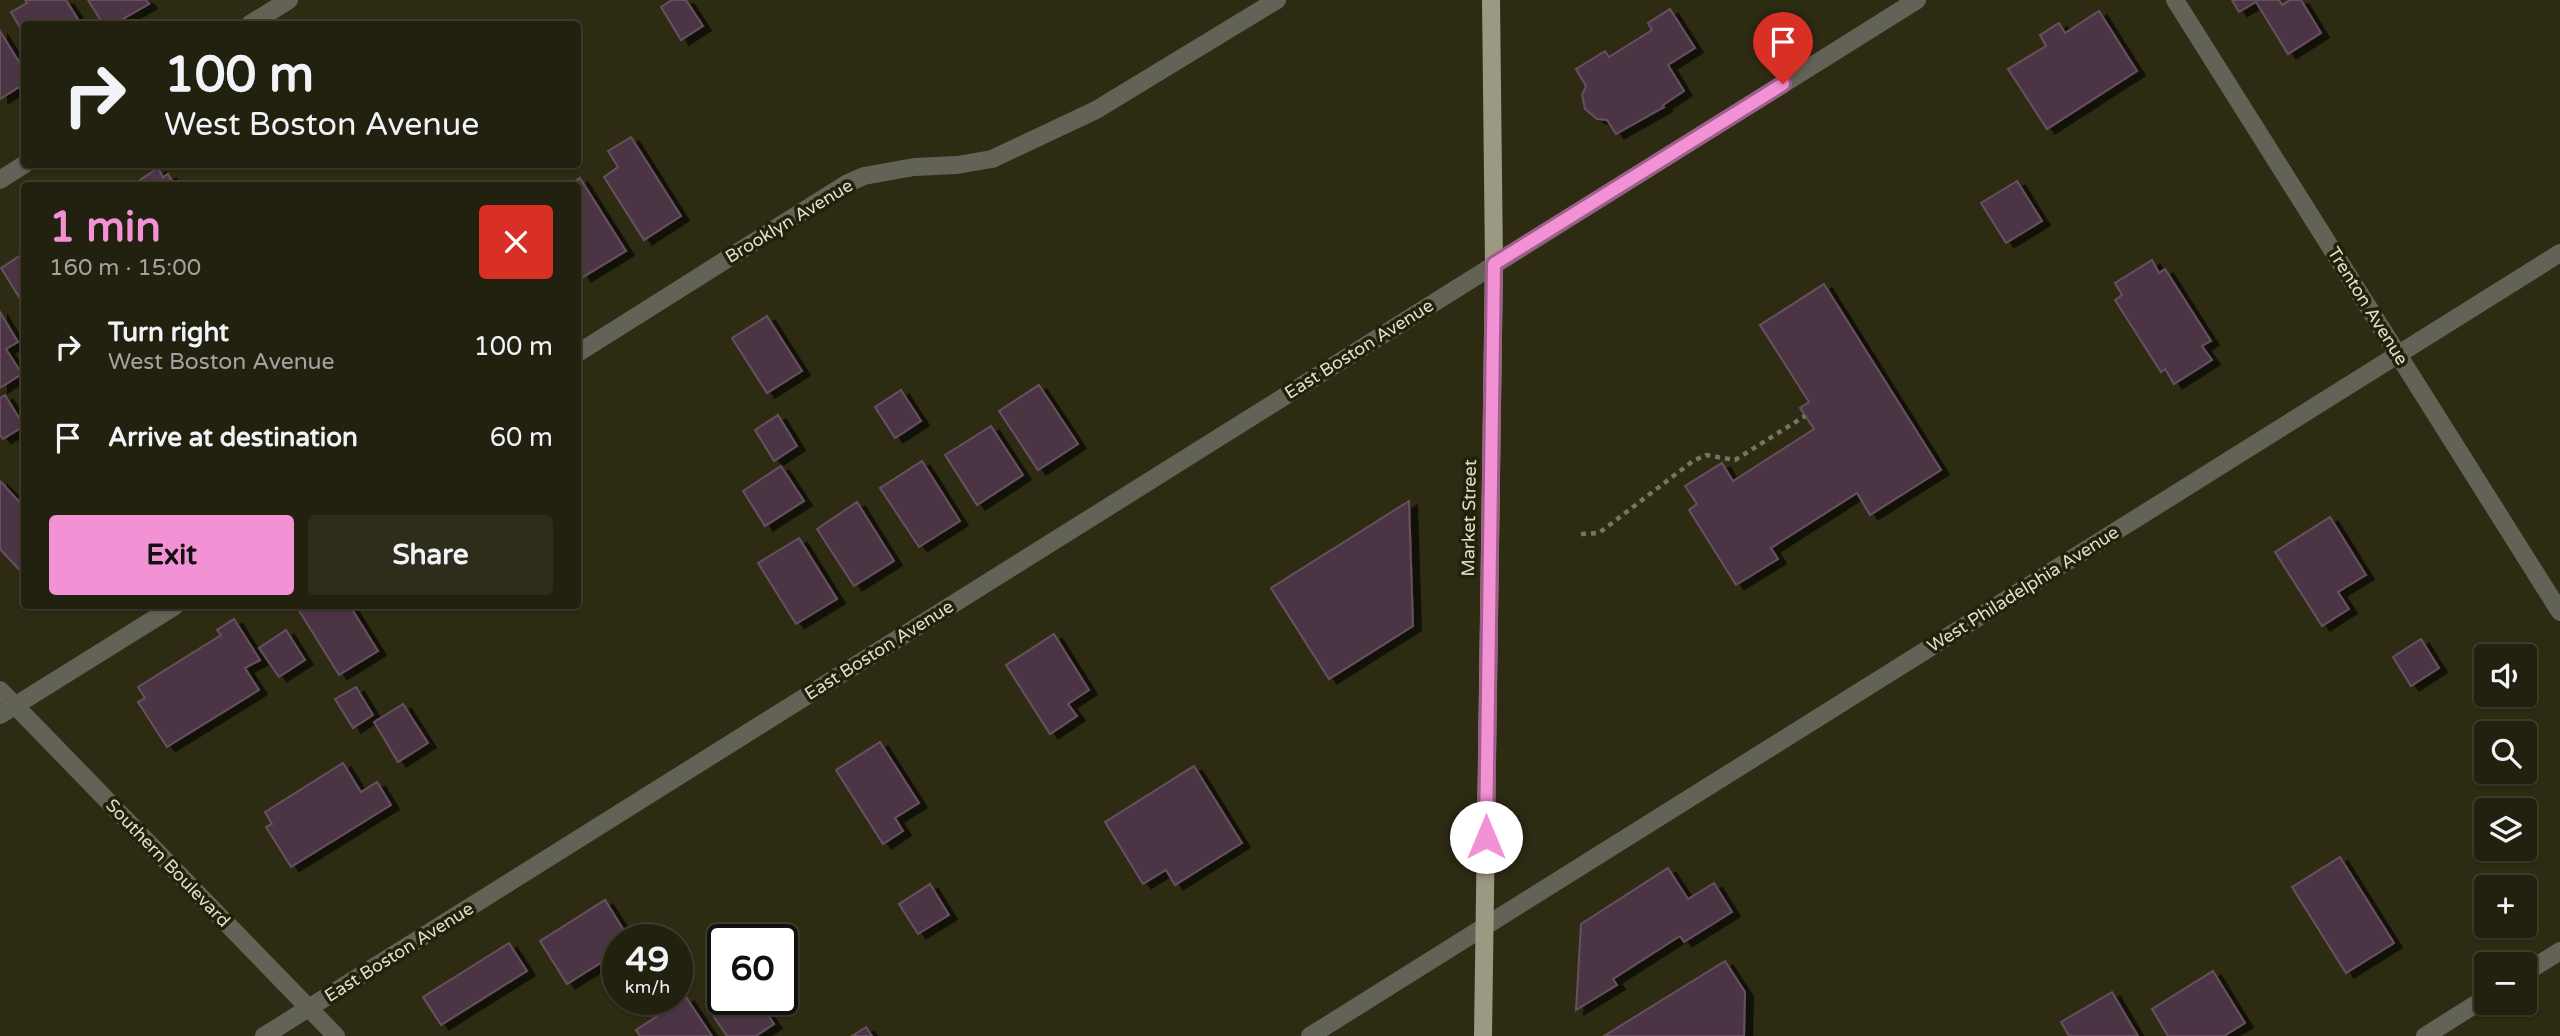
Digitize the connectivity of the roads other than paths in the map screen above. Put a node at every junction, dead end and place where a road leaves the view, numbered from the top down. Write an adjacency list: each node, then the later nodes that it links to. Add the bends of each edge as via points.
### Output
1 (289, 0): 6 (street)
2 (1277, 0): 11 (street, Brooklyn Avenue, via 1096,110 992,159 914,167 846,184)
3 (1491, 0): 10 (main road, Market Street)
4 (1917, 0): 10 (street, East Boston Avenue)
5 (2175, 0): 12 (street, Trenton Avenue)
6 (255, 21)
7 (21, 166): 8 (street)
8 (0, 180)
9 (2560, 253): 12 (street, West Philadelphia Avenue)
10 (1494, 264): 17 (main road, Market Street); 21 (street, East Boston Avenue)
11 (581, 351)
12 (2398, 355): 14 (street, Trenton Avenue); 17 (street, West Philadelphia Avenue)
13 (170, 609): 16 (street)
14 (2560, 612)
15 (0, 691): 16 (street, Southern Boulevard)
16 (8, 711): 21 (street, Southern Boulevard)
17 (1486, 926): 24 (street, West Philadelphia Avenue); 25 (main road, Market Street)
18 (2560, 951): 19 (street)
19 (2537, 965)
20 (2474, 1005): 26 (street)
21 (309, 1008): 22 (street, East Boston Avenue); 23 (street, Southern Boulevard)
22 (264, 1036)
23 (336, 1036)
24 (1310, 1036)
25 (1483, 1036)
26 (2425, 1036)

